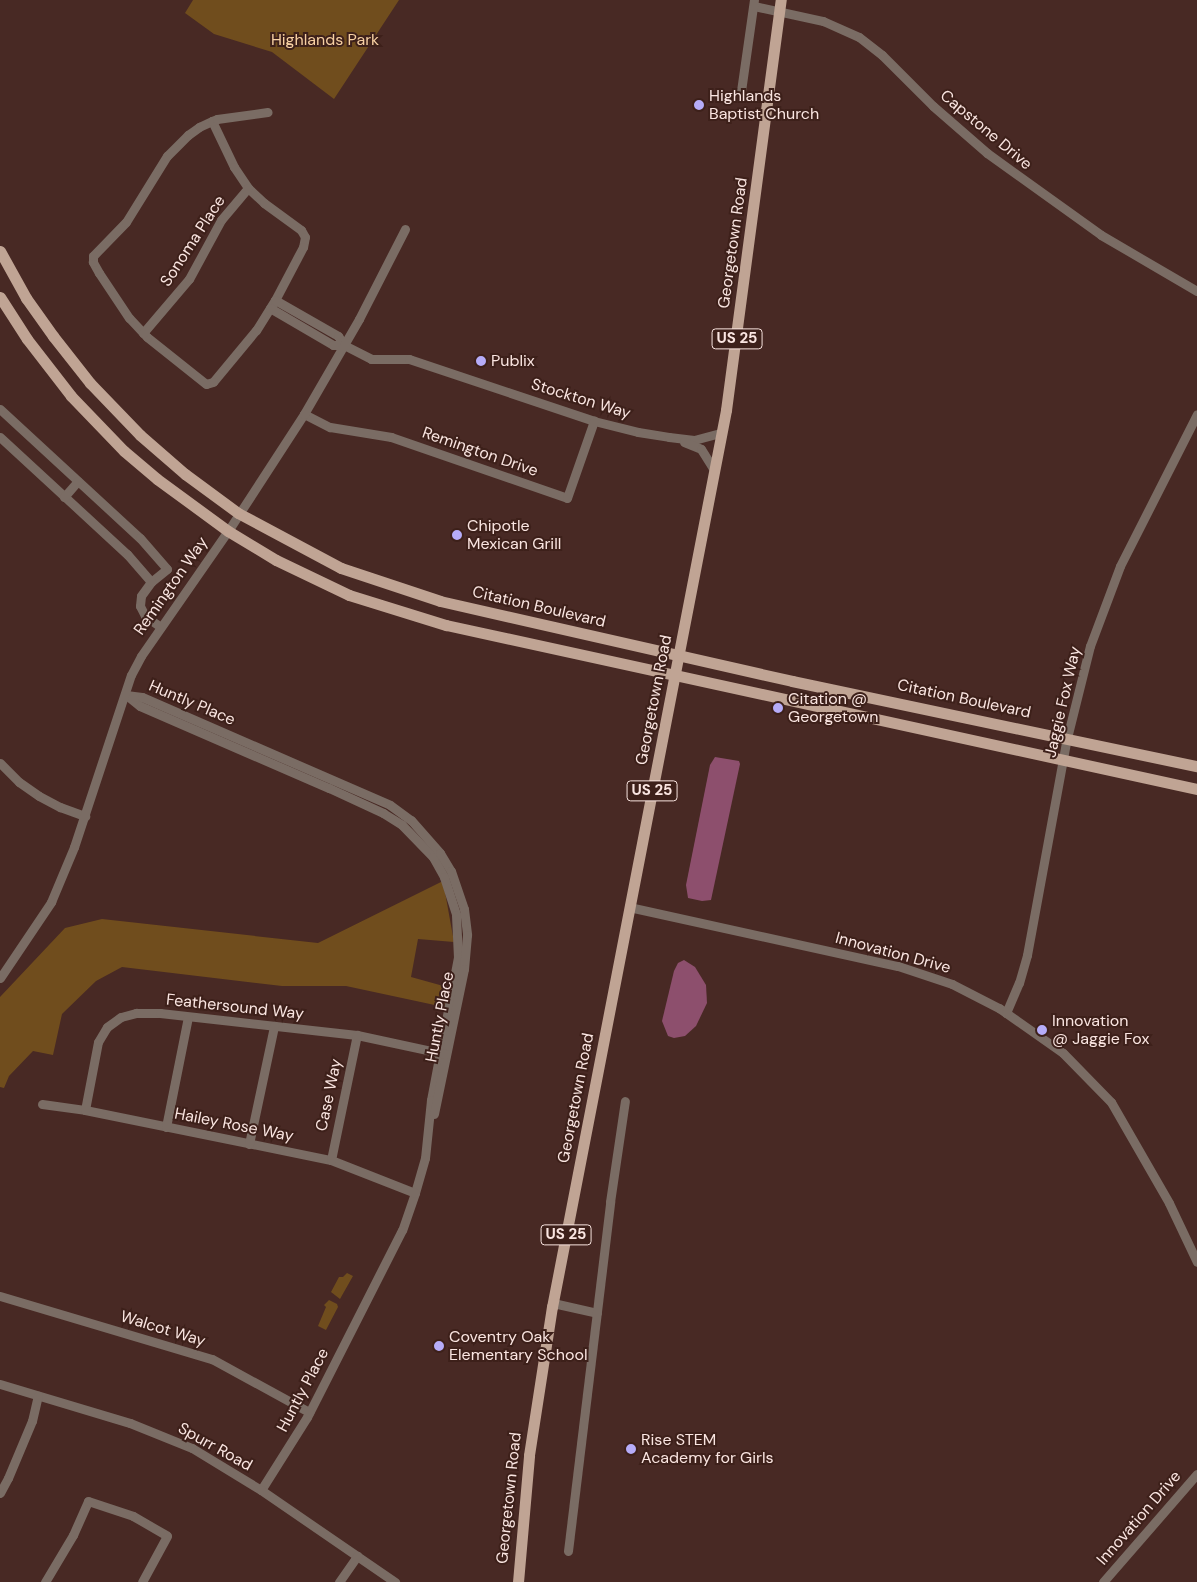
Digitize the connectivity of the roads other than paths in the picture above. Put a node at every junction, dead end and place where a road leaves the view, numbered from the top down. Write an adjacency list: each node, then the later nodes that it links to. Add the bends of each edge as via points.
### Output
1 (754, 3): 2 (street, Capstone Drive); 3 (street)
2 (780, 5): 9 (street, Capstone Drive, via 859,37 987,153 1100,235); 18 (main road, Georgetown Road / US 25, via 740,315)
3 (741, 91)
4 (268, 112): 5 (street)
5 (212, 121): 6 (street); 12 (street, via 188,135 167,156 126,222 93,256 93,262 119,303)
6 (248, 188): 11 (street, via 301,230 305,237 303,247); 12 (street, Sonoma Place, via 221,220 189,279)
7 (405, 229): 13 (street, Remington Way)
8 (0, 252): 24 (main road, Citation Boulevard, via 38,316 90,383 161,454)
9 (1197, 290)
10 (0, 297): 25 (main road, via 48,368 95,421 157,479)
11 (273, 304): 12 (street, via 252,336 209,384); 13 (street, Stockton Way, via 338,336)
12 (143, 333)
13 (344, 345): 15 (street, Remington Way); 17 (street, Stockton Way, via 371,359 409,359)
14 (0, 409): 22 (street)
15 (304, 414): 17 (street, Remington Drive, via 330,427 391,437 568,498); 24 (street, Remington Way)
16 (1197, 414): 31 (street, Jaggie Fox Way, via 1131,542 1109,594 1086,662)
17 (594, 421): 20 (street, Stockton Way)
18 (721, 433): 20 (street, Stockton Way, via 694,440); 21 (main road, Georgetown Road / US 25)
19 (0, 437): 23 (street)
20 (669, 438): 21 (street, Stockton Way, via 701,450)
21 (715, 470): 28 (main road, Georgetown Road / US 25)
22 (78, 481): 23 (street); 26 (street, via 140,538 167,569)
23 (64, 497): 26 (street, via 127,554)
24 (238, 513): 25 (street, Remington Way); 28 (main road, Citation Boulevard, via 340,568 404,590)
25 (228, 532): 27 (street, Remington Way); 29 (main road, via 323,584 409,615)
26 (150, 582): 27 (street, via 140,606 145,616)
27 (161, 628): 30 (street, Remington Way, via 141,656)
28 (679, 655): 29 (main road, Georgetown Road / US 25); 31 (main road, Citation Boulevard)
29 (675, 675): 32 (main road); 37 (main road, Georgetown Road / US 25)
30 (125, 694): 36 (street, Remington Way); 43 (street, Huntly Place, via 142,697 384,802 428,836 450,871 464,909 467,935 464,969)
31 (1067, 738): 32 (street, Jaggie Fox Way); 34 (main road, Citation Boulevard)
32 (1064, 761): 35 (main road); 39 (street, Jaggie Fox Way, via 1027,955 1020,982)
33 (0, 763): 36 (street, via 39,796)
34 (1197, 766)
35 (1197, 789)
36 (85, 816): 38 (street, Remington Way, via 51,902)
37 (629, 906): 39 (street, Innovation Drive, via 898,966 952,984); 53 (main road, Georgetown Road / US 25)
38 (0, 978)
39 (1006, 1012): 51 (street, Innovation Drive, via 1063,1054 1111,1102 1169,1203)
40 (188, 1017): 41 (street, Feathersound Way); 46 (street, Feathersound Way, via 136,1013 121,1017 107,1027 98,1042); 47 (street)
41 (274, 1026): 42 (street, Feathersound Way); 48 (street)
42 (357, 1035): 43 (street, Feathersound Way); 49 (street, Case Way)
43 (444, 1053): 50 (street, Huntly Place, via 425,1158)
44 (624, 1101): 54 (street)
45 (42, 1104): 46 (street, Hailey Rose Way)
46 (85, 1110): 47 (street, Hailey Rose Way)
47 (166, 1127): 48 (street, Hailey Rose Way)
48 (249, 1144): 49 (street, Hailey Rose Way)
49 (331, 1160): 50 (street, Hailey Rose Way)
50 (415, 1193): 57 (street, Huntly Place, via 402,1230)
51 (1197, 1262)
52 (0, 1296): 57 (street, Walcot Way, via 212,1359)
53 (552, 1302): 54 (street); 67 (main road, Georgetown Road / US 25, via 529,1455)
54 (597, 1313): 61 (street)
55 (0, 1384): 56 (street, Spurr Road)
56 (38, 1396): 59 (street, Spurr Road, via 130,1423 192,1448); 60 (street, via 32,1421)
57 (309, 1412): 59 (street, Huntly Place)
58 (1197, 1474): 68 (street, Innovation Drive)
59 (261, 1490): 62 (street, Spurr Road)
60 (0, 1493)
61 (568, 1551)
62 (357, 1556): 65 (street); 66 (street, Spurr Road)
63 (45, 1582): 64 (street, via 88,1500 133,1516 167,1536)
64 (142, 1582)
65 (340, 1582)
66 (394, 1582)
67 (518, 1582)
68 (1103, 1582)

